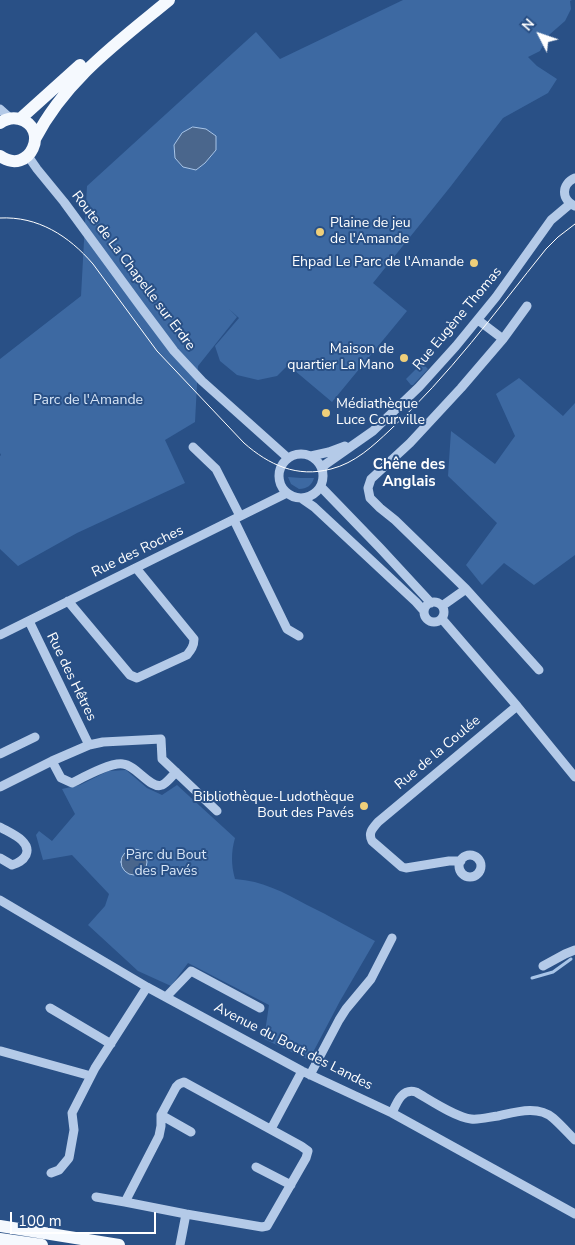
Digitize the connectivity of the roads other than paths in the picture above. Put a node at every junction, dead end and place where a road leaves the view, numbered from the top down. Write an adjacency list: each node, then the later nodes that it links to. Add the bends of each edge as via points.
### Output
1 (156, 0): 4 (main road, via 38,104)
2 (169, 0): 5 (main road, via 87,69 49,114)
3 (0, 110): 4 (street)
4 (10, 120): 5 (main road, via 26,122)
5 (35, 139): 6 (main road)
6 (28, 156): 7 (main road); 16 (street, Route de La Chapelle sur Erdre, via 174,351 202,381)
7 (3, 162)
8 (575, 178): 9 (street, via 565,189 566,198)
9 (573, 205): 11 (street, Rue Eugène Thomas, via 551,220)
10 (527, 306): 12 (street)
11 (478, 320): 12 (street); 13 (street, Rue Eugène Thomas, via 419,387 373,432)
12 (503, 339): 23 (street, via 429,424 370,478 368,488 370,498)
13 (357, 442): 15 (street, Rue Eugène Thomas); 17 (street, Rue Eugène Thomas)
14 (194, 448): 21 (street, via 216,469)
15 (311, 456): 16 (street, via 300,454); 17 (street)
16 (288, 458): 19 (street, via 279,475 280,484)
17 (322, 468): 18 (street, via 324,479)
18 (321, 487): 20 (street, via 311,496); 25 (street)
19 (287, 493): 20 (street); 21 (street, Rue des Roches)
20 (301, 498): 27 (street)
21 (237, 518): 22 (street, Rue des Roches); 31 (street, via 288,629)
22 (136, 568): 24 (street, Rue des Roches); 24 (street, via 194,639 187,655 133,677)
23 (466, 589): 26 (street); 32 (street)
24 (68, 601): 29 (street, Rue des Roches)
25 (431, 603): 26 (street); 27 (street)
26 (442, 606): 28 (street)
27 (424, 611): 28 (street, via 429,621)
28 (442, 619): 33 (street)
29 (28, 621): 30 (street, Rue des Roches); 35 (street, Rue des Hêtres)
30 (0, 635)
31 (298, 636)
32 (539, 670)
33 (517, 706): 39 (street); 44 (street, Rue de la Coulée, via 371,830 372,842 402,867)
34 (35, 737): 36 (street)
35 (89, 745): 37 (street); 38 (street, via 161,738 162,759)
36 (1, 751)
37 (52, 761): 38 (street, via 61,778 72,782 114,764 131,766 156,786 164,784); 40 (street)
38 (176, 772): 41 (street)
39 (575, 777)
40 (0, 787)
41 (217, 811)
42 (0, 826): 43 (street, via 22,840 27,848 23,860 18,863 12,865)
43 (0, 858)
44 (461, 861)
45 (0, 900): 49 (street, Avenue du Bout des Landes)
46 (392, 938): 55 (street, via 372,979 338,1020)
47 (575, 950): 48 (street)
48 (543, 966)
49 (147, 987): 50 (street, Avenue du Bout des Landes); 53 (street)
50 (166, 997): 52 (street, via 191,971); 55 (street, Avenue du Bout des Landes)
51 (50, 1008): 53 (street)
52 (260, 1008)
53 (110, 1044): 56 (street)
54 (1, 1051): 56 (street)
55 (306, 1073): 57 (street, Avenue du Bout des Landes); 59 (street)
56 (91, 1076): 63 (street, via 72,1113 74,1130 69,1158 59,1170)
57 (392, 1113): 61 (street, via 402,1094 411,1090 470,1119 522,1111 544,1113); 67 (street, Avenue du Bout des Landes)
58 (161, 1116): 59 (street, via 176,1087 184,1082); 60 (street); 66 (street, via 159,1136)
59 (271, 1129): 64 (street, via 308,1151)
60 (191, 1132)
61 (575, 1140)
62 (256, 1166): 64 (street)
63 (51, 1173)
64 (291, 1185): 68 (street, via 267,1226)
65 (96, 1197): 66 (street)
66 (125, 1202): 68 (street)
67 (573, 1211)
68 (186, 1214): 73 (street)
69 (0, 1226): 72 (main road)
70 (0, 1239): 71 (main road)
71 (42, 1245)
72 (119, 1245)
73 (180, 1245)

